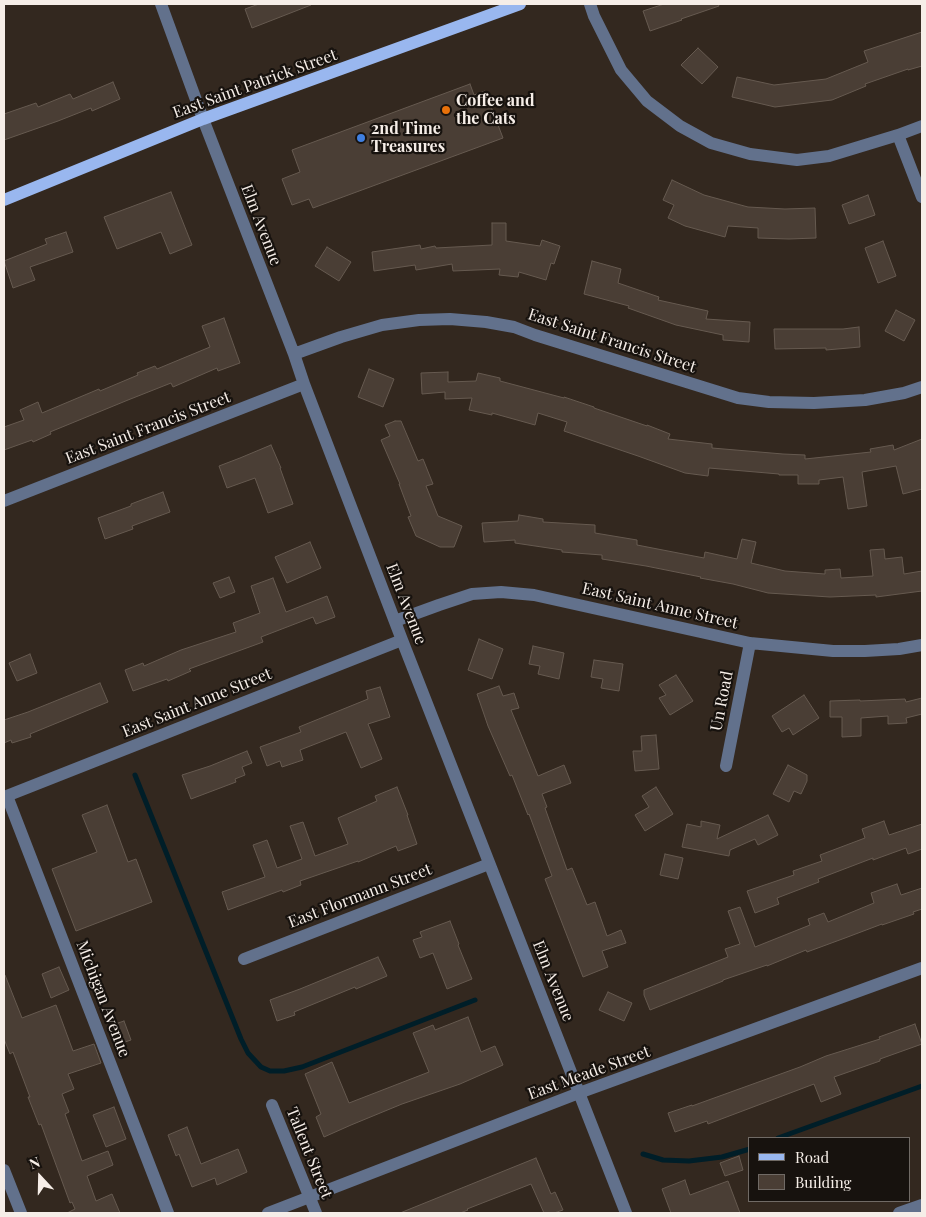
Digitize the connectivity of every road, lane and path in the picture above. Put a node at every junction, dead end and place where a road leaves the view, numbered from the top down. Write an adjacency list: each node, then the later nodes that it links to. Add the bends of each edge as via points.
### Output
1 (161, 4): 4 (street, Elm Avenue)
2 (520, 4): 4 (main road, East Saint Patrick Street)
3 (590, 4): 6 (street, via 621,70 647,101 680,126 711,143 750,154 797,160 829,156)
4 (203, 120): 8 (main road, East Saint Patrick Street); 9 (street, Elm Avenue)
5 (922, 126): 6 (street)
6 (898, 135): 7 (street)
7 (922, 196)
8 (4, 200)
9 (294, 354): 10 (street, Elm Avenue); 11 (street, East Saint Francis Street, via 382,325 450,319 514,327 738,398 814,403 865,400)
10 (304, 384): 12 (street, East Saint Francis Street); 13 (street, Elm Avenue)
11 (922, 387)
12 (4, 502)
13 (395, 621): 14 (street, Elm Avenue); 15 (street, East Saint Anne Street, via 472,594 501,592 534,595)
14 (402, 640): 18 (street, East Saint Anne Street); 19 (street, Elm Avenue)
15 (750, 643): 16 (street, East Saint Anne Street, via 833,651); 17 (street, Un Road)
16 (922, 645)
17 (726, 766)
18 (6, 797): 28 (street, Michigan Avenue)
19 (489, 864): 20 (street, East Flormann Street); 22 (street, Elm Avenue)
20 (244, 959)
21 (922, 968): 22 (street, East Meade Street)
22 (579, 1093): 25 (street, East Meade Street); 31 (street, Elm Avenue)
23 (272, 1105): 25 (street, Tallent Street)
24 (4, 1170): 27 (street)
25 (309, 1197): 29 (street, East Meade Street); 30 (street, Tallent Street)
26 (922, 1205): 32 (street)
27 (21, 1213)
28 (168, 1213)
29 (268, 1213)
30 (316, 1213)
31 (626, 1213)
32 (899, 1213)

